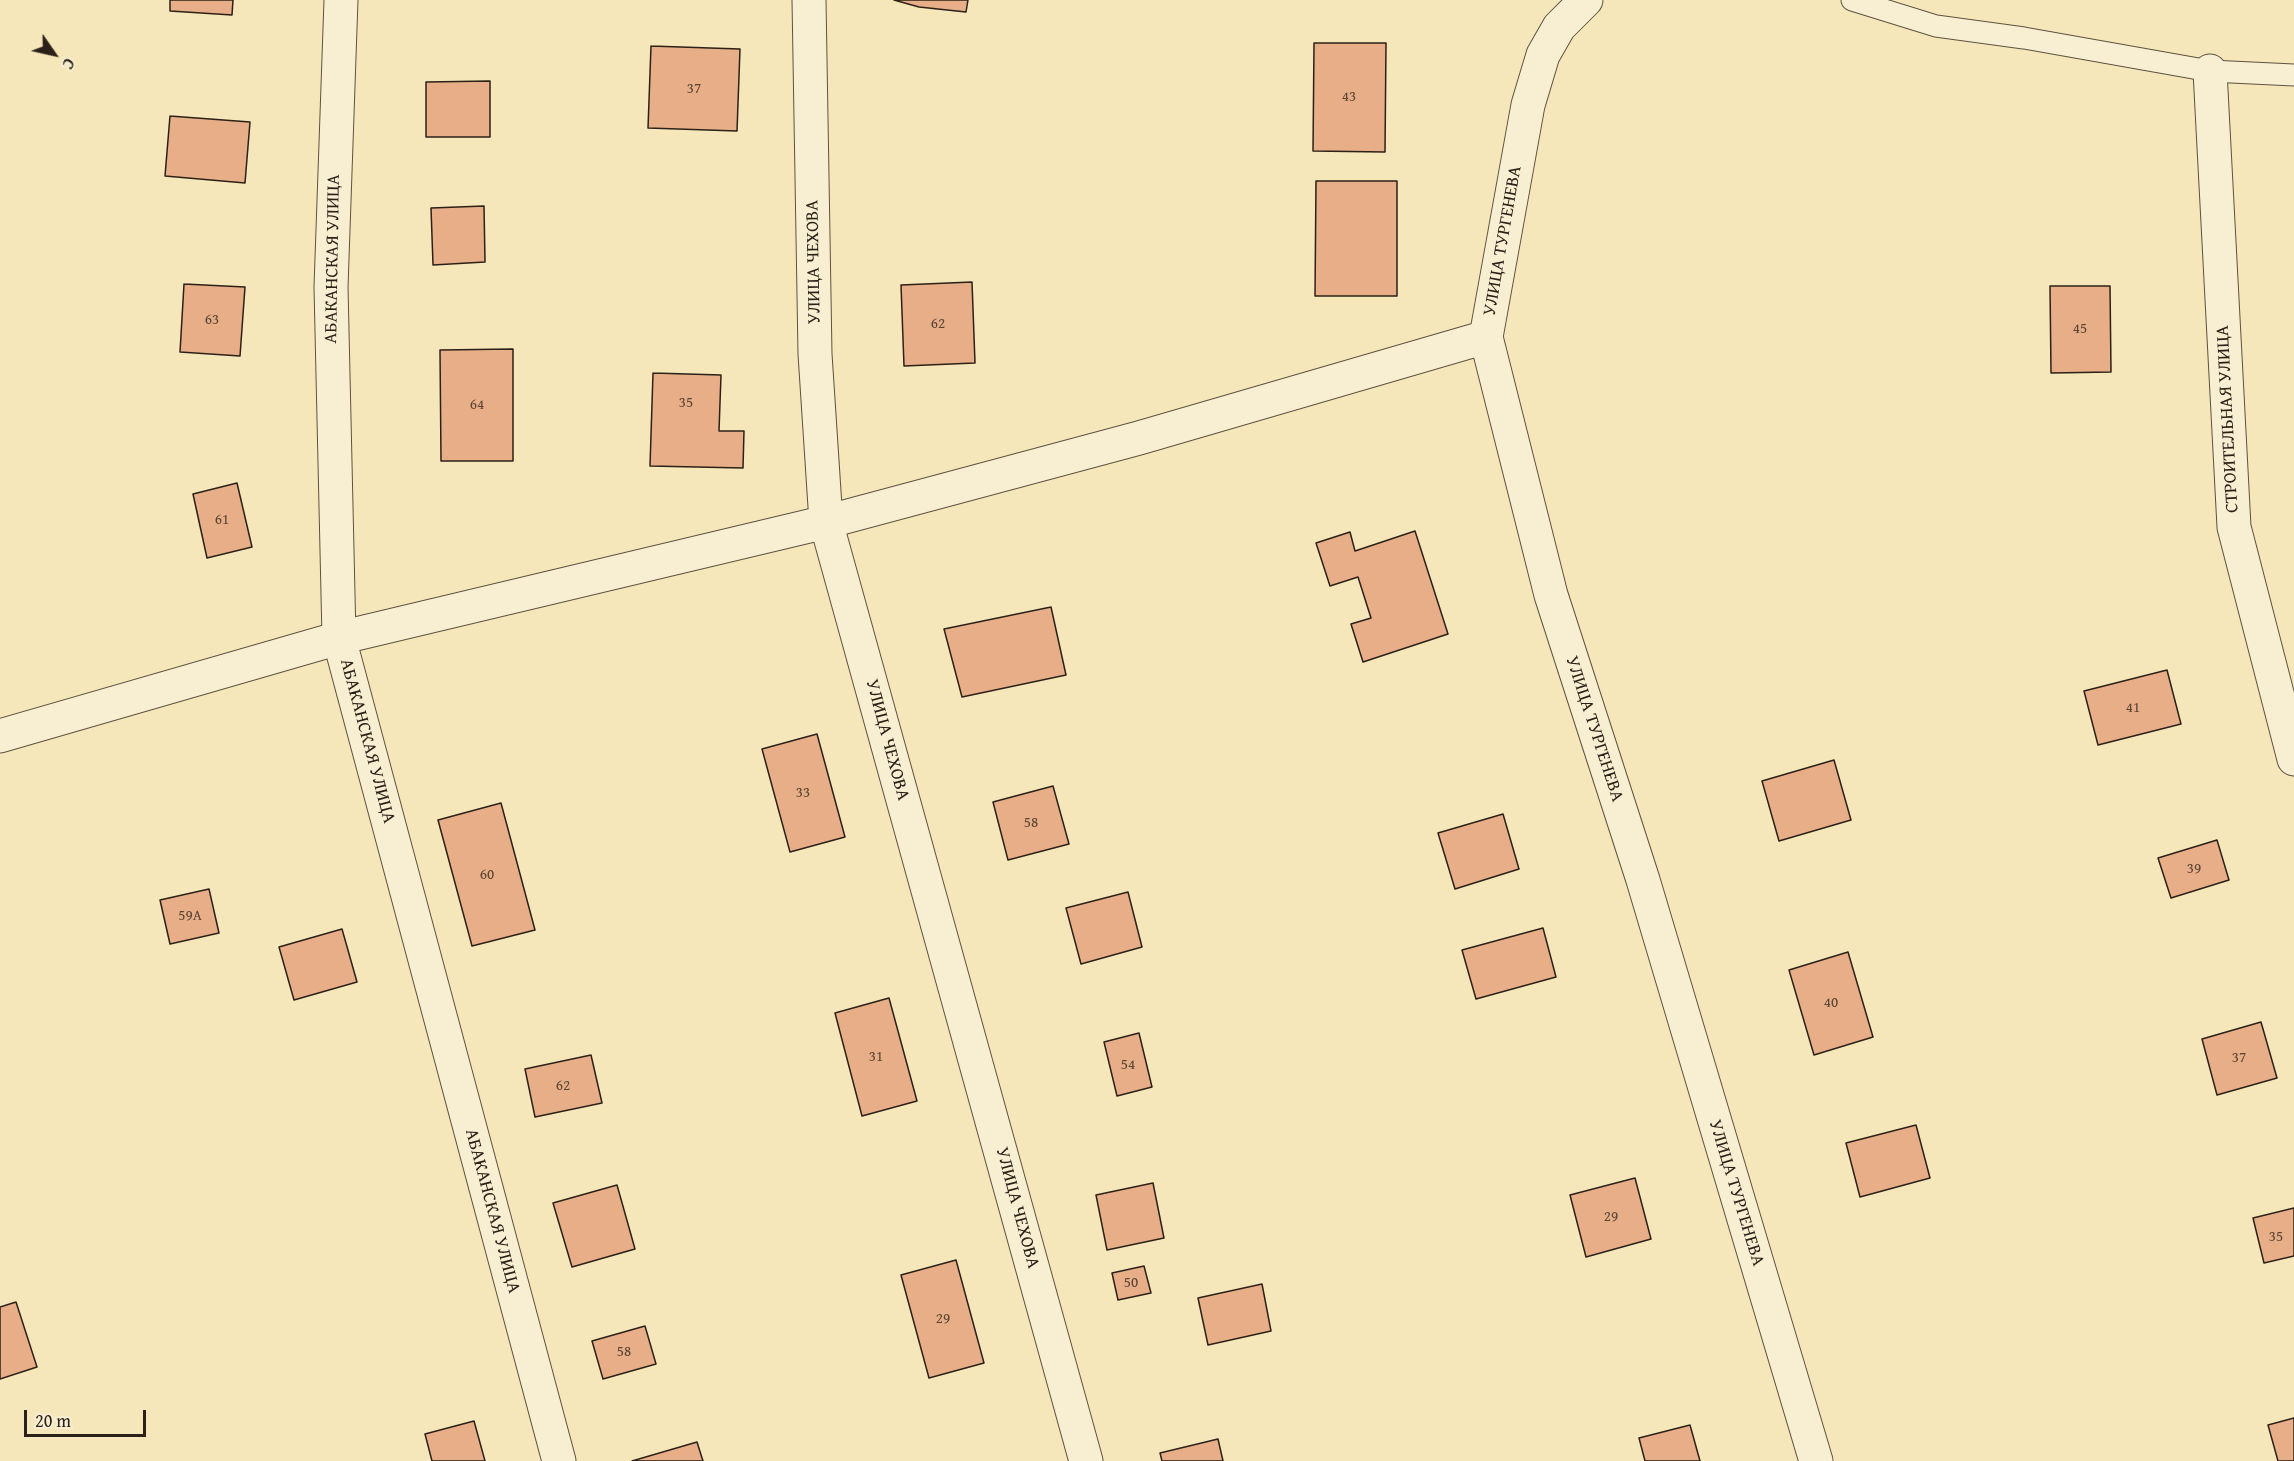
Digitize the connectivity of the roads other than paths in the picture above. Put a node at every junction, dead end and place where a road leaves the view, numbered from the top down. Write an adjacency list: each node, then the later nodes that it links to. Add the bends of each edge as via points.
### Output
1 (340, 0): 9 (street, АБАКАНСКАЯ УЛИЦА, via 331,287)
2 (809, 0): 8 (street, УЛИЦА ЧЕХОВА, via 815,354)
3 (1586, 0): 7 (street, УЛИЦА ТУРГЕНЕВА, via 1559,27 1543,55 1528,105)
4 (1852, 0): 5 (lane, via 1936,26)
5 (2210, 71): 6 (lane); 11 (street, СТРОИТЕЛЬНАЯ УЛИЦА, via 2234,527)
6 (2294, 75)
7 (1486, 337): 8 (street, via 1139,438); 14 (street, УЛИЦА ТУРГЕНЕВА, via 1551,595 1643,880)
8 (826, 522): 9 (street); 13 (street, УЛИЦА ЧЕХОВА)
9 (339, 638): 10 (street); 12 (street, АБАКАНСКАЯ УЛИЦА)
10 (0, 736)
11 (2294, 759)
12 (559, 1461)
13 (1086, 1461)
14 (1816, 1461)

